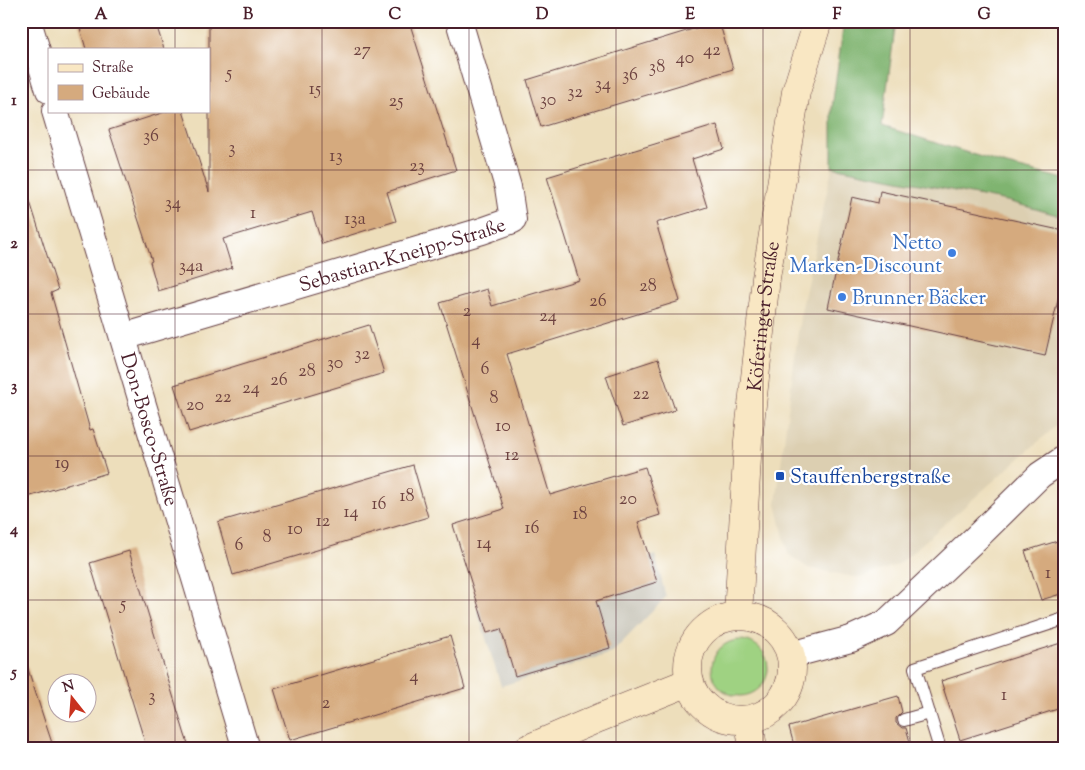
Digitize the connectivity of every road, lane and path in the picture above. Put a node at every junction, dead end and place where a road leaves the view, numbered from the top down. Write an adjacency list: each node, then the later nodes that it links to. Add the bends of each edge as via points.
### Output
1 (28, 21): 4 (street)
2 (459, 21): 6 (street, Sebastian-Kneipp-Straße, via 508,187 513,220)
3 (818, 21): 8 (street, Köferinger Straße, via 796,92 766,278 748,441)
4 (48, 87)
5 (55, 112): 6 (street, Don-Bosco-Straße)
6 (123, 337): 15 (street, Don-Bosco-Straße)
7 (1064, 459): 10 (street, via 1040,475 886,623 851,639)
8 (738, 615): 10 (street, via 756,618 771,626 783,638); 11 (street, via 708,626 697,637 686,667)
9 (1064, 619): 12 (lane, via 915,668)
10 (791, 654): 13 (street, via 792,672 788,689 779,703 765,714)
11 (688, 682): 13 (street, via 705,708 718,716); 16 (street)
12 (929, 713): 14 (lane); 18 (lane)
13 (749, 720): 17 (street)
14 (904, 720)
15 (246, 749)
16 (527, 749)
17 (753, 749)
18 (940, 749)

